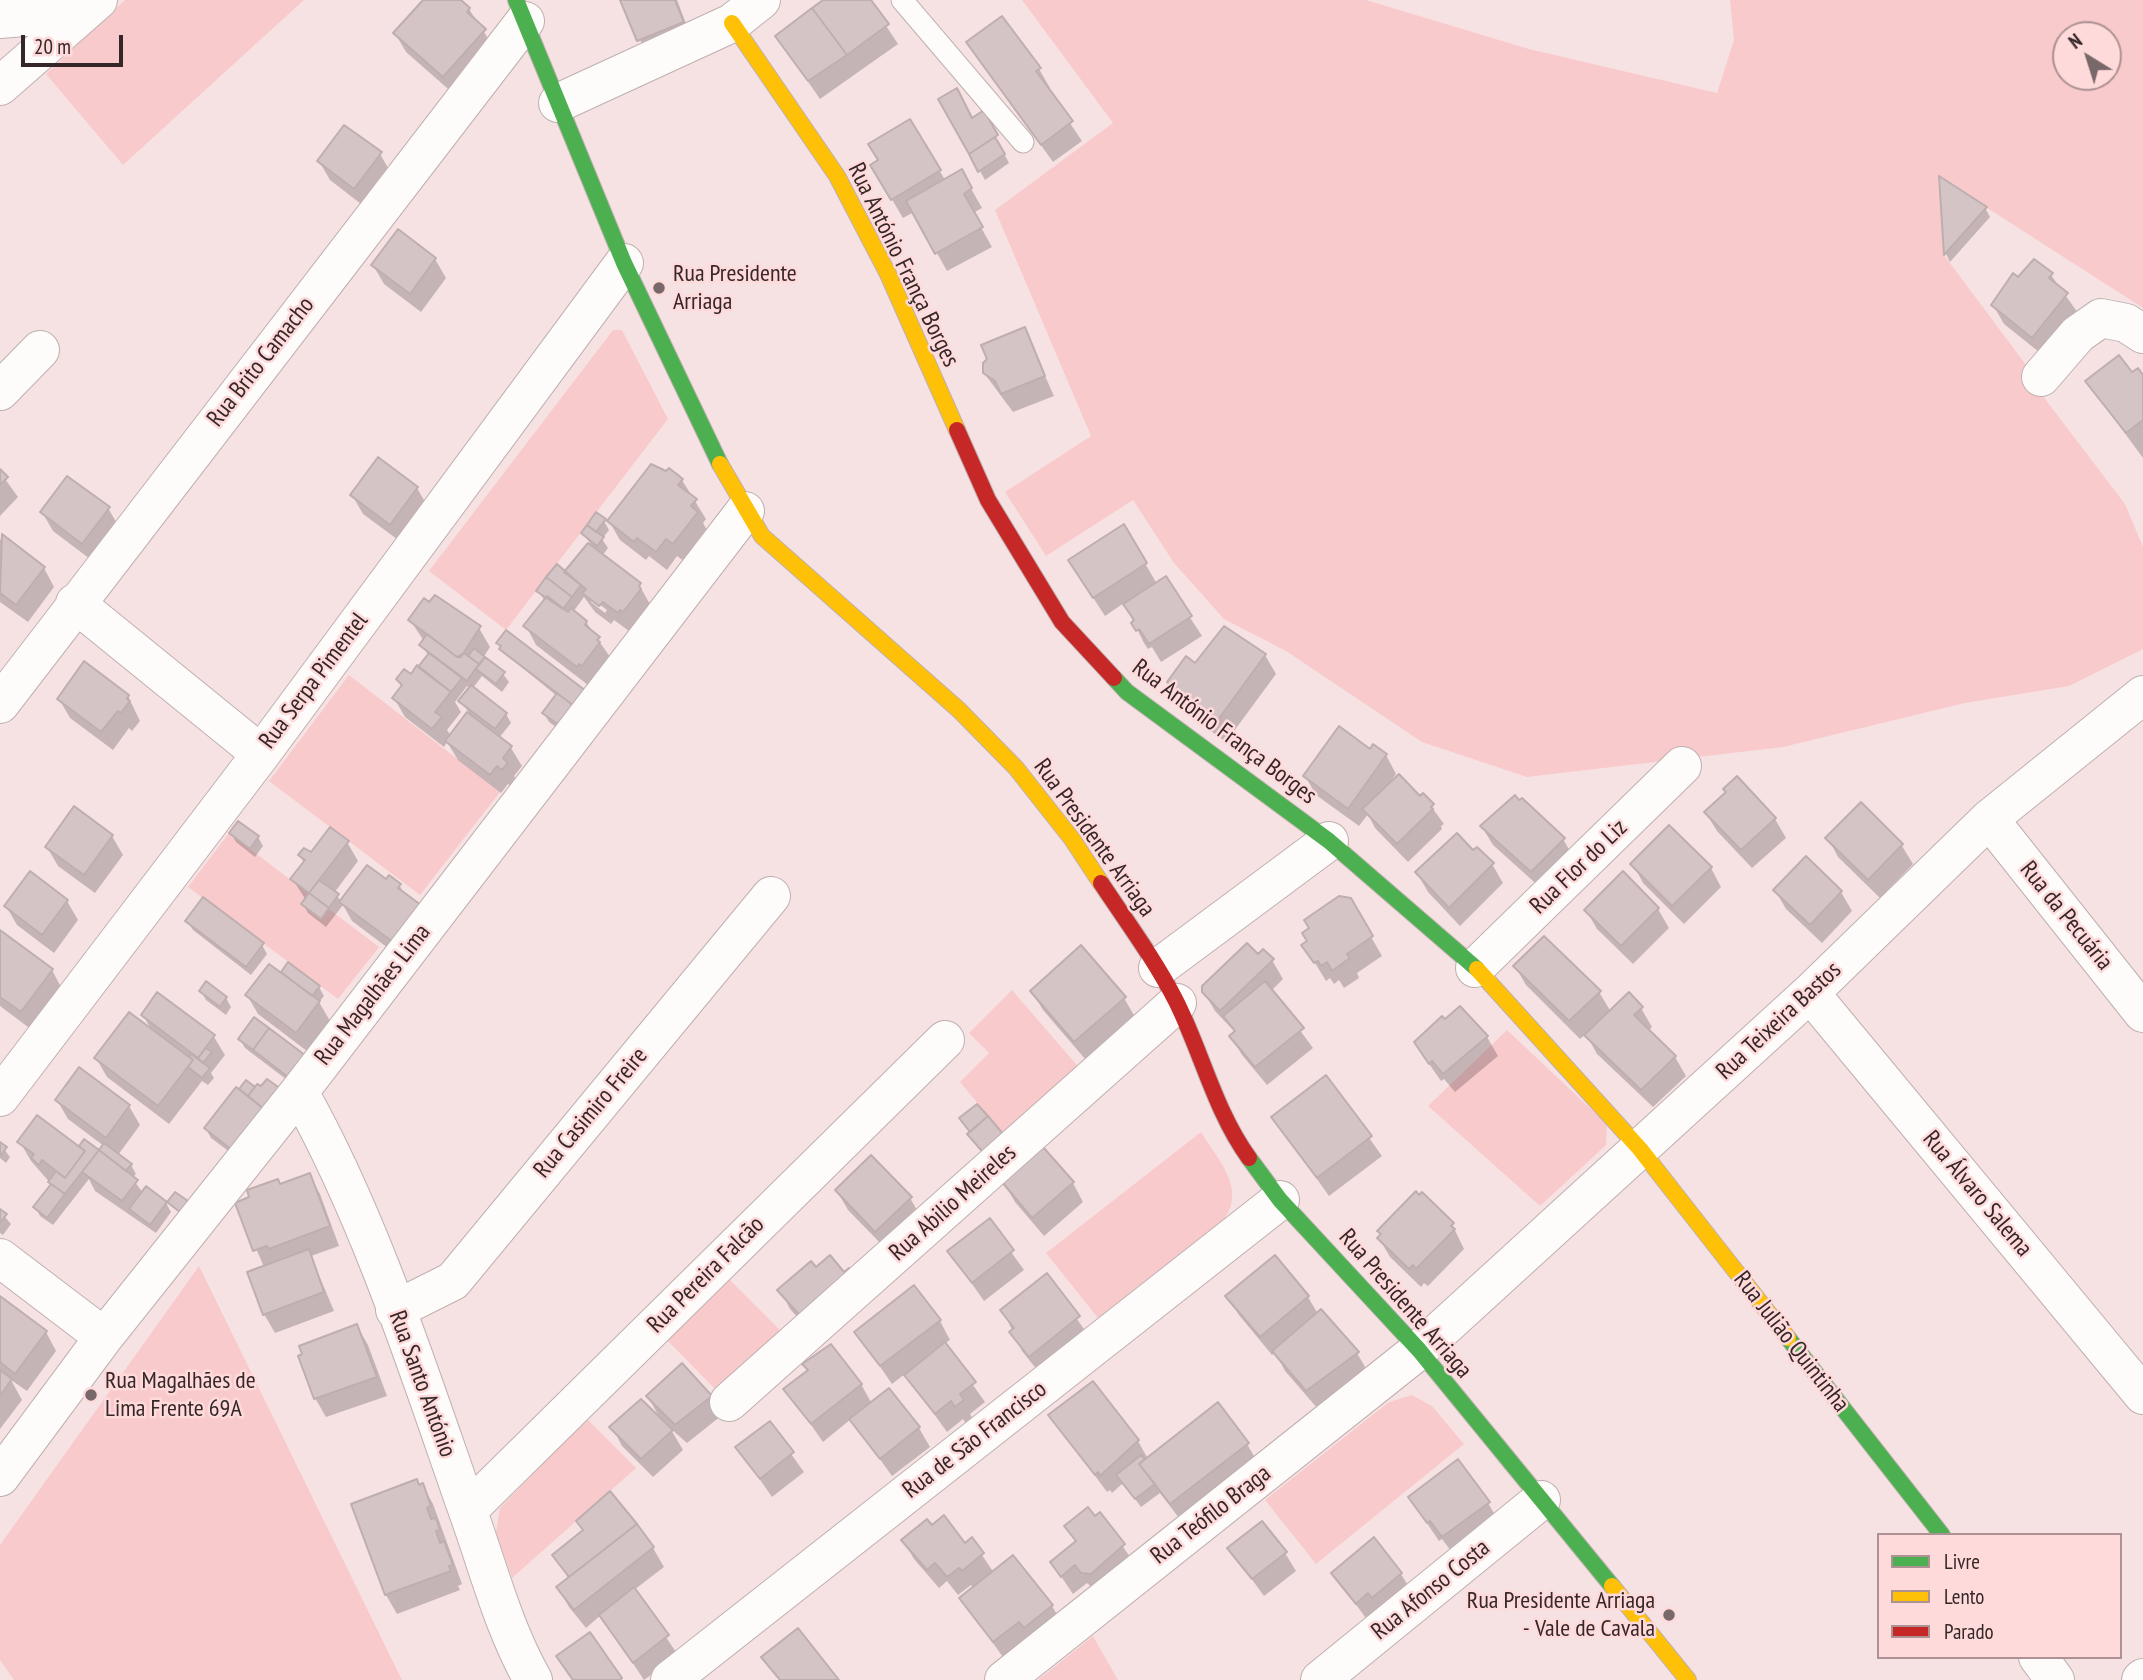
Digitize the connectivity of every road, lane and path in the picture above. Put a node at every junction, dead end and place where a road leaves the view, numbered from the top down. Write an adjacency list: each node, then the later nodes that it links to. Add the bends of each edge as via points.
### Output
1 (902, 0): 8 (lane)
2 (91, 6): 5 (street); 6 (street)
3 (521, 11): 7 (street, Rua Presidente Arriaga); 15 (street, Rua Brito Camacho)
4 (746, 11): 7 (street); 21 (street, Rua António França Borges, via 888,274 988,500 1062,622 1127,692)
5 (0, 19)
6 (0, 86)
7 (558, 103): 9 (street, Rua Presidente Arriaga)
8 (1023, 142)
9 (624, 262): 14 (street, Rua Presidente Arriaga); 18 (street, Rua Serpa Pimentel)
10 (2143, 334): 12 (street, via 2126,323 2101,318 2078,334)
11 (40, 350): 13 (street)
12 (2041, 377)
13 (0, 391)
14 (745, 511): 23 (street, Rua Presidente Arriaga, via 784,558 959,710 1016,768 1072,839); 29 (street, Rua Magalhães Lima)
15 (75, 603): 17 (street, Rua Brito Camacho); 18 (street)
16 (2143, 695): 20 (street, Rua Teixeira Bastos)
17 (0, 704)
18 (261, 754): 30 (street, Rua Serpa Pimentel)
19 (1682, 766): 24 (street, Rua Flor do Liz)
20 (1989, 820): 25 (street, Rua Teixeira Bastos); 27 (street, Rua da Pecuária)
21 (1329, 841): 23 (street); 24 (street, Rua António França Borges)
22 (771, 896): 34 (street, Rua Casimiro Freire, via 453,1281)
23 (1158, 968): 26 (street, Rua Presidente Arriaga)
24 (1475, 968): 31 (street, Rua António França Borges)
25 (1810, 993): 31 (street, Rua Teixeira Bastos); 37 (street, Rua Álvaro Salema)
26 (1177, 1003): 32 (street, Rua Presidente Arriaga, via 1223,1113); 38 (street, Rua Abilio Meireles)
27 (2143, 1013)
28 (945, 1040): 41 (street, Rua Pereira Falcão)
29 (299, 1092): 34 (street, Rua Santo António, via 330,1147); 35 (street, Rua Magalhães Lima)
30 (0, 1097)
31 (1640, 1149): 36 (street, Rua Teixeira Bastos); 42 (street, Rua Julião Quintinha)
32 (1280, 1200): 36 (street, Rua Presidente Arriaga); 45 (street, Rua de São Francisco)
33 (0, 1258): 35 (street)
34 (395, 1310): 41 (street, Rua Santo António)
35 (104, 1338): 39 (street, Rua Magalhães Lima)
36 (1419, 1350): 40 (street, Rua Presidente Arriaga); 46 (street, Rua Teófilo Braga)
37 (2143, 1395)
38 (729, 1402)
39 (0, 1477)
40 (1541, 1500): 47 (street, Rua Afonso Costa); 48 (street, Rua Presidente Arriaga)
41 (468, 1510): 44 (street, Rua Santo António, via 498,1607)
42 (1940, 1533)
43 (2039, 1659): 49 (street)
44 (533, 1680)
45 (670, 1680)
46 (1004, 1680)
47 (1320, 1680)
48 (1688, 1680)
49 (2055, 1680)

